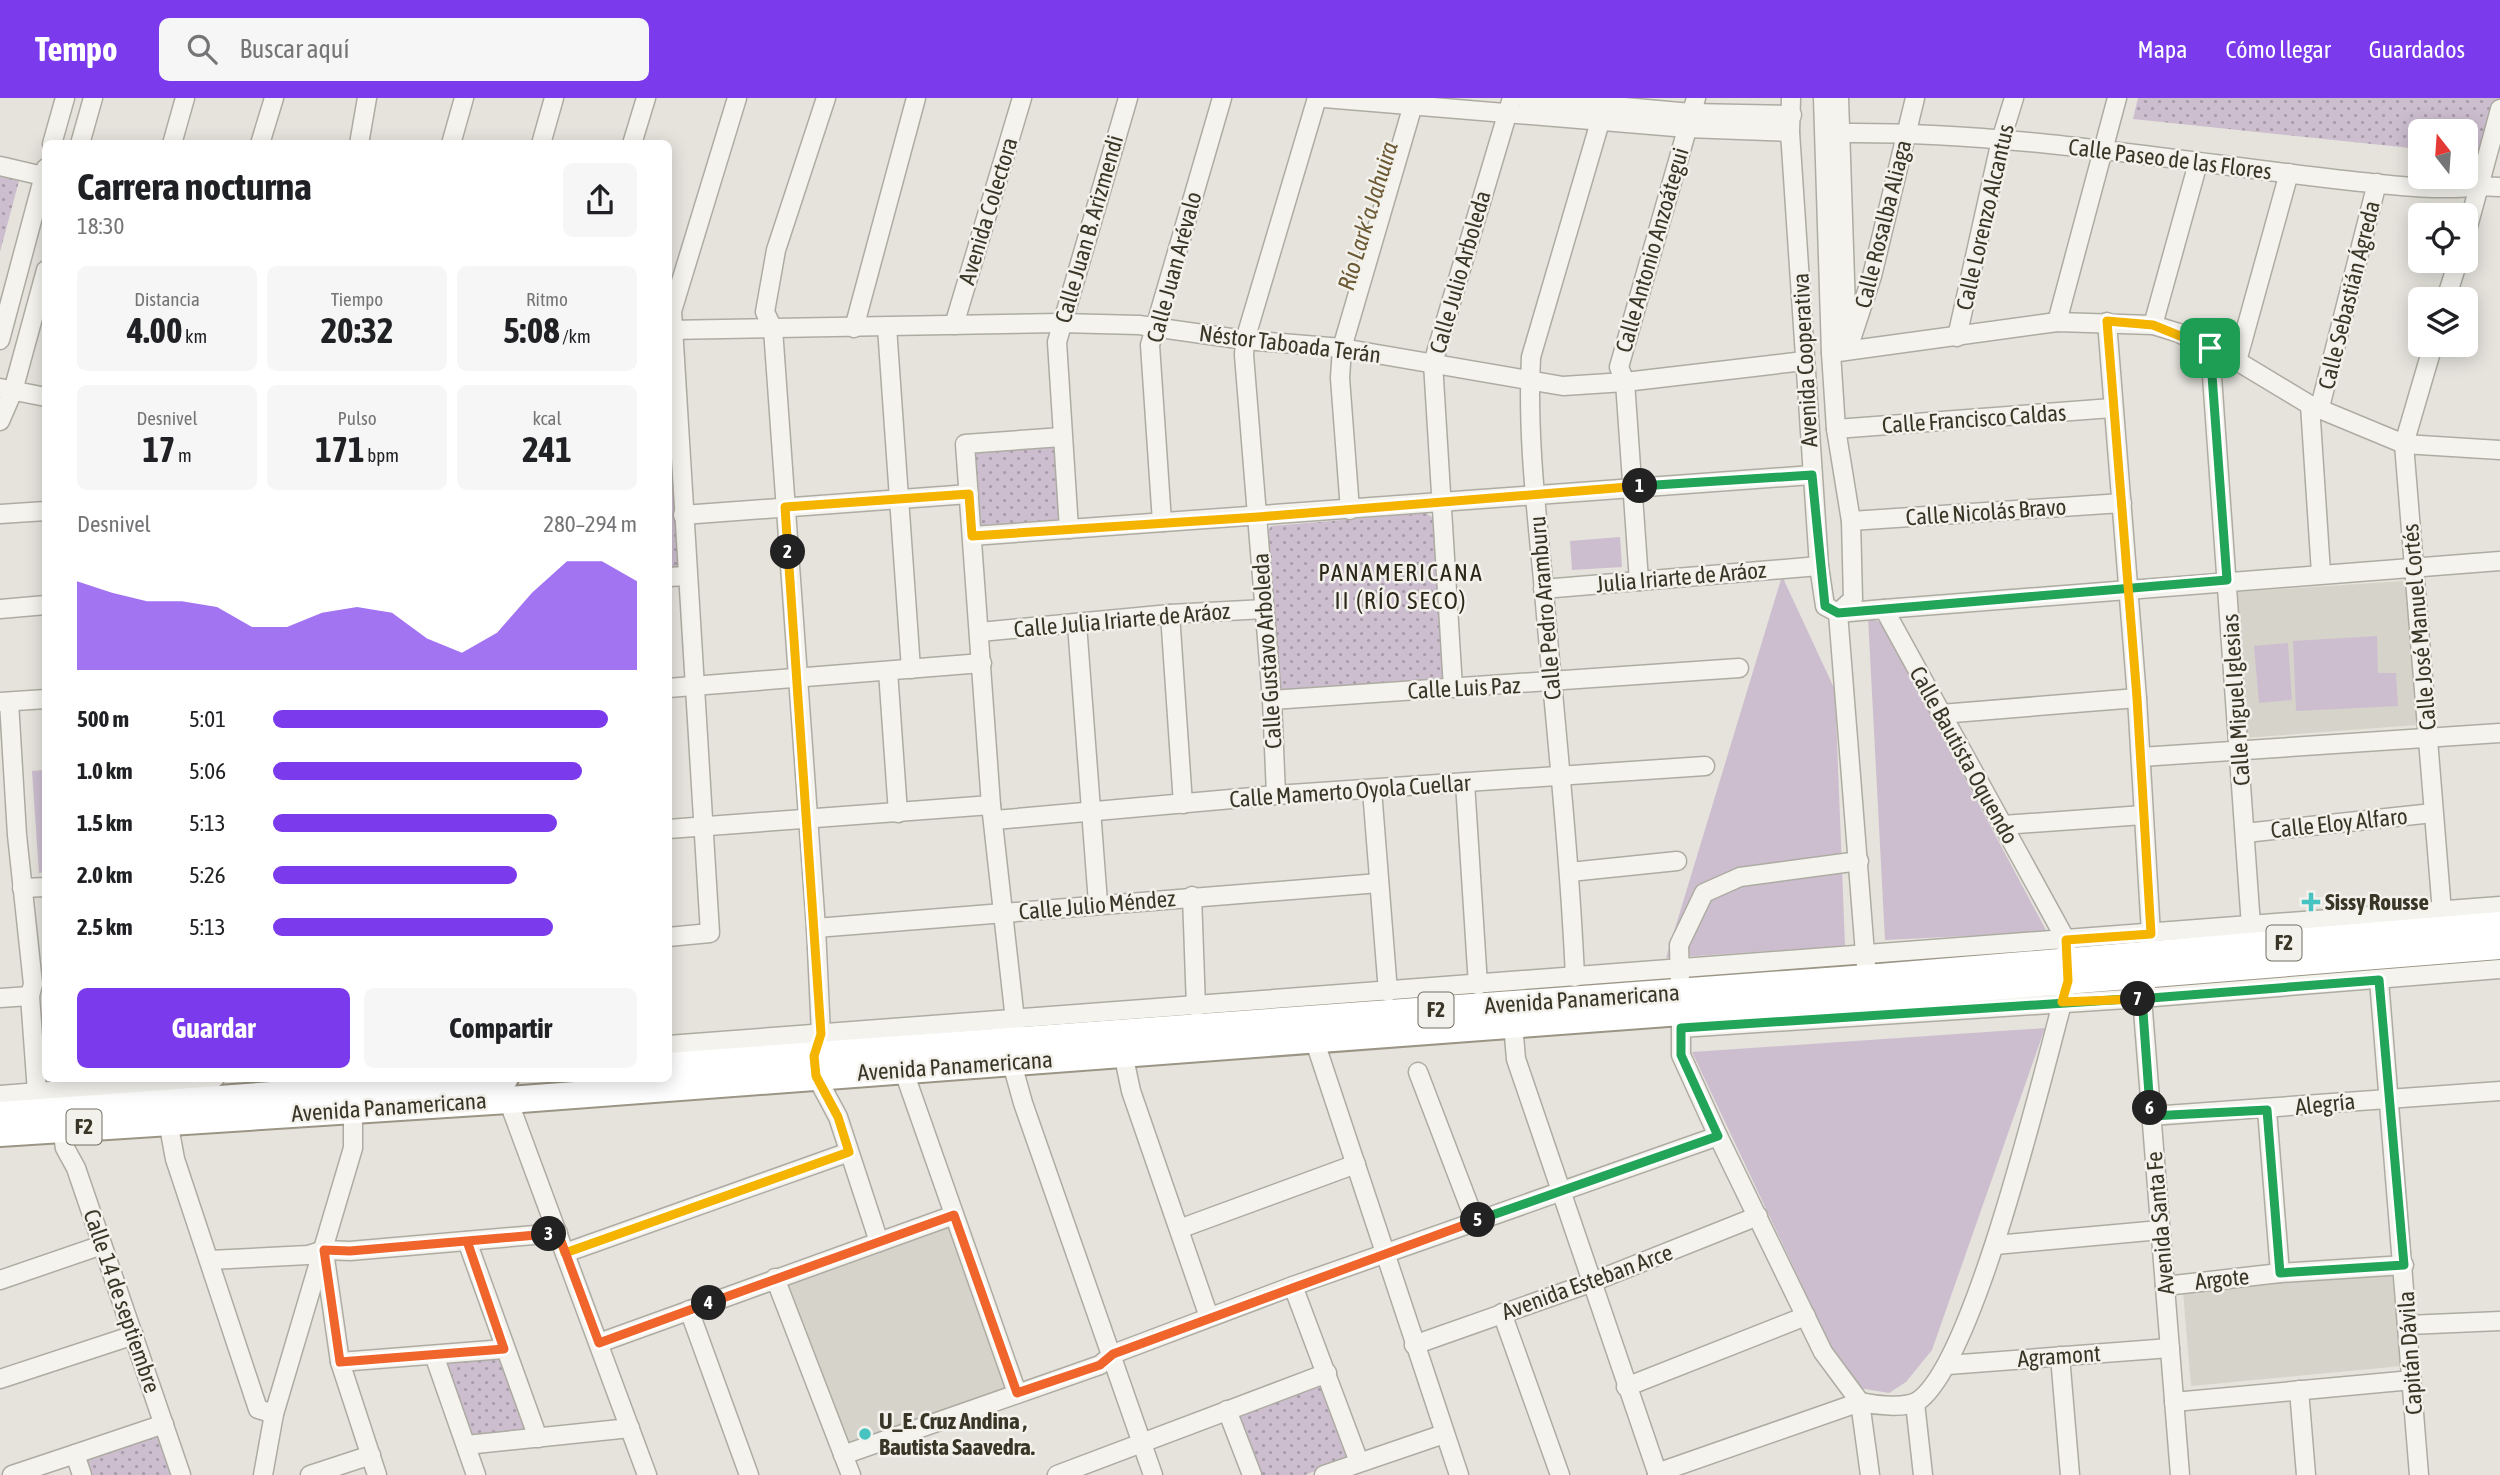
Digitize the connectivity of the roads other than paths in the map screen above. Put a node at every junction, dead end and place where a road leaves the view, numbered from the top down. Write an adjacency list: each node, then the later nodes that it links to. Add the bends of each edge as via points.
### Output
1 (65, 98): 31 (street)
2 (93, 98): 32 (street)
3 (185, 98): 33 (street)
4 (274, 98): 34 (street)
5 (367, 98): 35 (street)
6 (464, 98): 36 (street)
7 (554, 98): 37 (street)
8 (646, 98): 38 (street)
9 (737, 98): 51 (street)
10 (826, 98): 60 (street, via 776,250 765,312)
11 (916, 98): 59 (street)
12 (1022, 98): 55 (street, Avenida Colectora)
13 (1128, 98): 53 (street, Calle Juan B. Arizmendi)
14 (1222, 98): 58 (street, Calle Juan Arévalo)
15 (1317, 98): 64 (street, Calle Gustavo Arboleda)
16 (1324, 98): 23 (street)
17 (1525, 98): 25 (street)
18 (1823, 98): 67 (street, Avenida Cooperativa)
19 (1839, 98): 30 (street)
20 (1915, 98): 29 (street, Calle Rosalba Aliaga)
21 (2014, 98): 39 (street, Calle Lorenzo Alcantus)
22 (2117, 98): 40 (street)
23 (1414, 101): 24 (street); 65 (street)
24 (1510, 105): 25 (street); 71 (street, Calle Julio Arboleda)
25 (1603, 108): 27 (street); 72 (street, Calle Pedro Aramburu, via 1531,357)
26 (2500, 109): 47 (street)
27 (1692, 113): 28 (street); 73 (street, Calle Antonio Anzoátegui, via 1622,352 1619,367)
28 (1791, 115): 70 (street, Avenida Cooperativa)
29 (1906, 132): 30 (street, Calle Paseo de las Flores); 39 (street, Calle Paseo de las Flores); 67 (street, Calle Rosalba Aliaga, via 1872,276)
30 (1840, 133): 67 (street)
31 (53, 140)
32 (81, 140)
33 (173, 140)
34 (261, 140)
35 (360, 140)
36 (452, 140)
37 (542, 140)
38 (633, 140)
39 (2001, 140): 40 (street, Calle Paseo de las Flores); 62 (street, Calle Lorenzo Alcantus)
40 (2103, 150): 41 (street, Calle Paseo de las Flores); 54 (street)
41 (2198, 163): 44 (street, Calle Paseo de las Flores); 56 (street)
42 (0, 166): 43 (street)
43 (42, 172)
44 (2290, 173): 46 (street, Calle Paseo de las Flores); 69 (street)
45 (42, 180): 63 (street)
46 (2377, 183): 47 (street, Calle Paseo de las Flores, via 2446,188); 77 (street, Calle Sebastián Ágreda)
47 (2480, 185): 48 (street, Calle Paseo de las Flores); 49 (street)
48 (2500, 187)
49 (2475, 203)
50 (42, 282): 74 (street)
51 (672, 311)
52 (2107, 321): 54 (street); 56 (street); 78 (street)
53 (1060, 323): 55 (street, Néstor Taboada Terán); 58 (street, Néstor Taboada Terán); 81 (street, Calle Juan B. Arizmendi)
54 (2057, 323): 62 (street)
55 (954, 325): 57 (street, Néstor Taboada Terán)
56 (2153, 325): 66 (street)
57 (887, 327): 59 (street, Néstor Taboada Terán); 89 (street)
58 (1153, 327): 64 (street, Néstor Taboada Terán); 99 (street, Calle Juan Arévalo, via 1150,345)
59 (853, 328): 60 (street, Néstor Taboada Terán)
60 (773, 329): 61 (street, Néstor Taboada Terán); 92 (street)
61 (672, 330)
62 (1957, 337): 67 (street)
63 (0, 340)
64 (1245, 340): 65 (street, Néstor Taboada Terán); 97 (street, Calle Gustavo Arboleda)
65 (1342, 348): 71 (street, Néstor Taboada Terán); 93 (street)
66 (2210, 348): 69 (street); 109 (street, Calle Miguel Iglesias)
67 (1840, 351): 80 (street, Avenida Cooperativa)
68 (2429, 357): 82 (street, Calle José Manuel Cortés)
69 (2237, 360): 77 (street)
70 (1804, 361): 73 (street, Néstor Taboada Terán); 84 (street, Avenida Cooperativa)
71 (1433, 363): 72 (street, Néstor Taboada Terán); 90 (street, Calle Julio Arboleda)
72 (1530, 379): 73 (street, Néstor Taboada Terán, via 1563,386); 88 (street, Calle Pedro Aramburu)
73 (1625, 382): 86 (street, Calle Antonio Anzoátegui)
74 (7, 389): 76 (street); 79 (street)
75 (672, 390): 85 (street)
76 (42, 396)
77 (2315, 406): 82 (street); 105 (street, Calle Sebastián Ágreda)
78 (2112, 408): 80 (street, Calle Francisco Caldas); 91 (street)
79 (0, 421)
80 (1836, 429): 98 (street, Avenida Cooperativa)
81 (1062, 437): 87 (street, via 965,444); 100 (street, Calle Juan B. Arizmendi)
82 (2404, 444): 83 (street); 104 (street, Calle José Manuel Cortés)
83 (2500, 450)
84 (1812, 475): 86 (street); 103 (street, Avenida Cooperativa)
85 (675, 479): 96 (street)
86 (1632, 487): 88 (street); 108 (street, Calle Antonio Anzoátegui)
87 (969, 494): 89 (street); 101 (street)
88 (1535, 494): 90 (street); 110 (street, Calle Pedro Aramburu)
89 (899, 499): 92 (street); 122 (street)
90 (1442, 502): 93 (street); 128 (street, Calle Julio Arboleda)
91 (2122, 503): 98 (street, Calle Nicolás Bravo); 111 (street)
92 (785, 507): 96 (street); 124 (street)
93 (1350, 510): 97 (street)
94 (42, 511): 95 (street)
95 (0, 514)
96 (683, 515): 106 (street)
97 (1258, 517): 99 (street); 114 (street, Calle Gustavo Arboleda)
98 (1851, 521): 116 (street, Avenida Cooperativa, via 1853,599)
99 (1163, 523): 100 (street)
100 (1069, 529): 101 (street)
101 (972, 536): 119 (street)
102 (2500, 561): 104 (street)
103 (1819, 565): 108 (street, Julia Iriarte de Aráoz); 116 (street, Avenida Cooperativa, via 1825,606)
104 (2414, 566): 105 (street); 135 (street, Calle José Manuel Cortés)
105 (2321, 573): 109 (street)
106 (687, 576): 107 (street); 126 (street)
107 (672, 577)
108 (1639, 580): 110 (street, Julia Iriarte de Aráoz)
109 (2227, 580): 111 (street); 136 (street, Calle Miguel Iglesias)
110 (1543, 589): 125 (street, Calle Pedro Aramburu)
111 (2129, 589): 115 (street); 129 (street)
112 (42, 605): 113 (street)
113 (0, 609)
114 (1265, 609): 117 (street, Calle Julia Iriarte de Aráoz); 131 (street, Calle Gustavo Arboleda)
115 (1884, 609): 116 (street); 133 (street, Calle Bautista Oquendo)
116 (1838, 613): 156 (street, Avenida Cooperativa)
117 (1170, 614): 118 (street, Calle Julia Iriarte de Aráoz); 143 (street)
118 (1077, 624): 119 (street, Calle Julia Iriarte de Aráoz); 144 (street)
119 (980, 632): 120 (street)
120 (982, 663): 122 (street); 146 (street)
121 (1739, 668): 125 (street, Calle Luis Paz)
122 (911, 669): 123 (street)
123 (888, 671): 124 (street); 145 (street)
124 (798, 677): 126 (street); 149 (street)
125 (1550, 682): 128 (street, Calle Luis Paz); 139 (street, Calle Pedro Aramburu)
126 (695, 686): 127 (street); 151 (street)
127 (672, 688)
128 (1453, 688): 131 (street, Calle Luis Paz)
129 (2137, 698): 133 (street); 137 (street)
130 (42, 699): 132 (street)
131 (1272, 700): 142 (street, Calle Gustavo Arboleda)
132 (5, 702): 154 (street)
133 (1941, 713): 150 (street, Calle Bautista Oquendo)
134 (2500, 733): 135 (street)
135 (2428, 737): 136 (street); 147 (street, Calle José Manuel Cortés)
136 (2239, 749): 137 (street); 153 (street, Calle Miguel Iglesias)
137 (2141, 757): 148 (street)
138 (1704, 766): 139 (street, Calle Mamerto Oyola Cuellar)
139 (1563, 776): 140 (street, Calle Mamerto Oyola Cuellar); 157 (street, Calle Pedro Aramburu)
140 (1465, 782): 141 (street, Calle Mamerto Oyola Cuellar); 177 (street)
141 (1372, 790): 142 (street, Calle Mamerto Oyola Cuellar); 158 (street)
142 (1276, 796): 143 (street, Calle Mamerto Oyola Cuellar)
143 (1183, 804): 144 (street, Calle Mamerto Oyola Cuellar)
144 (1089, 812): 146 (street, Calle Mamerto Oyola Cuellar); 162 (street)
145 (898, 813): 146 (street, Calle Mamerto Oyola Cuellar); 149 (street, Calle Mamerto Oyola Cuellar)
146 (993, 813): 165 (street)
147 (2433, 813): 153 (street, Calle Eloy Alfaro); 164 (street, Calle José Manuel Cortés)
148 (2143, 815): 150 (street); 169 (street)
149 (808, 820): 151 (street, Calle Mamerto Oyola Cuellar); 168 (street)
150 (2003, 825): 173 (street, Calle Bautista Oquendo)
151 (704, 827): 152 (street, Calle Mamerto Oyola Cuellar); 170 (street, via 710,933)
152 (672, 829)
153 (2245, 833): 167 (street, Calle Miguel Iglesias)
154 (9, 836): 160 (street)
155 (1676, 861): 157 (street)
156 (1859, 861): 178 (street, Avenida Cooperativa); 183 (street, via 1740,877 1703,892 1679,945)
157 (1570, 872): 175 (street, Calle Pedro Aramburu)
158 (1379, 883): 161 (street, Calle Julio Méndez); 180 (street)
159 (42, 887): 160 (street)
160 (22, 888): 179 (street)
161 (1192, 896): 162 (street, Calle Julio Méndez); 184 (street)
162 (1098, 903): 165 (street, Calle Julio Méndez)
163 (2500, 906): 164 (street)
164 (2442, 912): 167 (street)
165 (1002, 913): 168 (street, Calle Julio Méndez); 187 (street)
166 (2500, 925): 173 (highway, F2)
167 (2251, 926): 169 (street)
168 (816, 928): 190 (street)
169 (2151, 934): 173 (street)
170 (672, 937)
171 (2500, 946): 174 (highway, F2)
172 (2500, 969): 176 (street)
173 (2066, 971): 174 (highway, F2); 178 (highway, F2); 178 (street); 182 (street); 222 (street)
174 (2155, 974): 182 (street)
175 (1575, 977): 177 (street, Avenida Panamericana); 183 (street, Avenida Panamericana)
176 (2379, 980): 182 (street); 201 (street, Capitán Dávila)
177 (1478, 985): 180 (street, Avenida Panamericana)
178 (1867, 987): 183 (highway, Avenida Panamericana / F2); 183 (street, Avenida Panamericana)
179 (36, 988): 181 (street); 199 (street)
180 (1388, 992): 184 (street, Avenida Panamericana)
181 (0, 998)
182 (2142, 998): 205 (street, Avenida Santa Fe)
183 (1680, 1000): 185 (highway, Avenida Panamericana / F2); 187 (highway, Avenida Panamericana / F2); 209 (street, via 1681,1055)
184 (1196, 1007): 187 (street, Avenida Panamericana)
185 (1513, 1024): 186 (highway, Avenida Panamericana / F2); 212 (street, via 1516,1059)
186 (1314, 1039): 189 (highway, Avenida Panamericana / F2); 211 (street)
187 (1010, 1041): 189 (highway, Avenida Panamericana / F2); 190 (highway, Avenida Panamericana / F2); 192 (highway, Avenida Panamericana / F2); 245 (street)
188 (672, 1045): 190 (street, Avenida Panamericana)
189 (1123, 1053): 216 (street, via 1131,1091)
190 (817, 1055): 191 (highway, Avenida Panamericana / F2); 192 (highway, Avenida Panamericana / F2); 193 (highway, Avenida Panamericana / F2); 210 (street)
191 (672, 1066)
192 (903, 1069): 213 (street)
193 (672, 1071)
194 (1418, 1072): 215 (street)
195 (168, 1082): 199 (street)
196 (570, 1082): 197 (highway, Avenida Panamericana / F2)
197 (506, 1089): 202 (highway, Avenida Panamericana / F2); 204 (highway, Avenida Panamericana / F2); 218 (street)
198 (2500, 1091): 201 (street, Alegría)
199 (37, 1093): 200 (street)
200 (0, 1095)
201 (2390, 1097): 203 (street, Alegría); 227 (street, Capitán Dávila)
202 (354, 1109): 206 (highway, Avenida Panamericana / F2); 223 (street, via 353,1148)
203 (2267, 1110): 205 (street, Alegría); 228 (street)
204 (0, 1115)
205 (2151, 1116): 217 (street, Avenida Santa Fe)
206 (168, 1121): 207 (highway, Avenida Panamericana / F2); 226 (street, via 174,1159)
207 (62, 1129): 208 (highway, Avenida Panamericana / F2); 221 (street, Calle 14 de septiembre)
208 (0, 1133)
209 (1718, 1136): 212 (street); 214 (street)
210 (849, 1152): 220 (street); 224 (street)
211 (1356, 1164): 216 (street); 225 (street)
212 (1560, 1191): 215 (street); 231 (street)
213 (954, 1215): 220 (street); 255 (street)
214 (1758, 1216): 231 (street, Avenida Esteban Arce); 236 (street)
215 (1475, 1221): 225 (street)
216 (1179, 1229): 237 (street)
217 (2160, 1230): 222 (street); 233 (street, Avenida Santa Fe)
218 (558, 1233): 219 (street); 224 (street)
219 (467, 1241): 223 (street); 244 (street)
220 (879, 1242): 229 (street)
221 (102, 1245): 230 (street); 240 (street, Calle 14 de septiembre)
222 (1995, 1245): 249 (street)
223 (324, 1250): 226 (street, via 308,1255); 248 (street); 260 (street)
224 (565, 1253): 241 (street)
225 (1385, 1253): 232 (street); 242 (street)
226 (210, 1260): 260 (street, via 258,1409)
227 (2404, 1265): 228 (street, Argote); 239 (street, Capitán Dávila)
228 (2280, 1273): 233 (street, Argote)
229 (775, 1278): 234 (street); 269 (street)
230 (0, 1280)
231 (1590, 1283): 235 (street, Avenida Esteban Arce); 253 (street)
232 (1293, 1286): 237 (street); 250 (street)
233 (2165, 1286): 243 (street, Avenida Santa Fe)
234 (689, 1310): 241 (street); 280 (street)
235 (1502, 1313): 242 (street, Avenida Esteban Arce); 287 (street)
236 (1806, 1316): 253 (street); 256 (street, via 1823,1352)
237 (1209, 1317): 245 (street)
238 (2500, 1321): 239 (street)
239 (2408, 1325): 252 (street, Capitán Dávila)
240 (134, 1335): 251 (street); 261 (street, Calle 14 de septiembre)
241 (599, 1343): 262 (street)
242 (1414, 1345): 263 (street)
243 (2170, 1348): 247 (street, Agramont); 257 (street, Avenida Santa Fe)
244 (504, 1349): 246 (street); 264 (street)
245 (1113, 1354): 255 (street, via 1100,1365); 265 (street)
246 (434, 1355): 248 (street); 266 (street)
247 (2060, 1356): 249 (street, Agramont); 290 (street)
248 (340, 1362): 268 (street)
249 (1948, 1365): 258 (street)
250 (1327, 1373): 259 (street); 270 (street)
251 (0, 1379)
252 (2412, 1380): 254 (street); 293 (street, Capitán Dávila)
253 (1626, 1387): 271 (street)
254 (2299, 1390): 257 (street); 292 (street)
255 (1017, 1393): 269 (street)
256 (1860, 1402): 258 (street); 271 (street); 288 (street)
257 (2174, 1402): 291 (street, Avenida Santa Fe)
258 (1915, 1403): 289 (street)
259 (1227, 1410): 265 (street); 284 (street)
260 (274, 1414): 275 (street)
261 (164, 1424): 267 (street); 274 (street, Calle 14 de septiembre)
262 (630, 1428): 264 (street); 279 (street)
263 (1444, 1434): 270 (street); 286 (street)
264 (538, 1438): 266 (street)
265 (1143, 1443): 282 (street); 283 (street)
266 (466, 1445): 278 (street)
267 (75, 1454): 272 (street); 273 (street)
268 (371, 1455): 276 (street); 277 (street)
269 (843, 1455): 281 (street)
270 (1359, 1462): 285 (street)
271 (1658, 1474)
272 (12, 1475)
273 (82, 1475)
274 (181, 1475)
275 (263, 1475)
276 (310, 1475)
277 (377, 1475)
278 (476, 1475)
279 (647, 1475)
280 (749, 1475)
281 (850, 1475)
282 (1057, 1475)
283 (1153, 1475)
284 (1252, 1475)
285 (1324, 1475)
286 (1459, 1475)
287 (1560, 1475)
288 (1870, 1475)
289 (1923, 1475)
290 (2070, 1475)
291 (2180, 1475)
292 (2306, 1475)
293 (2419, 1475)

